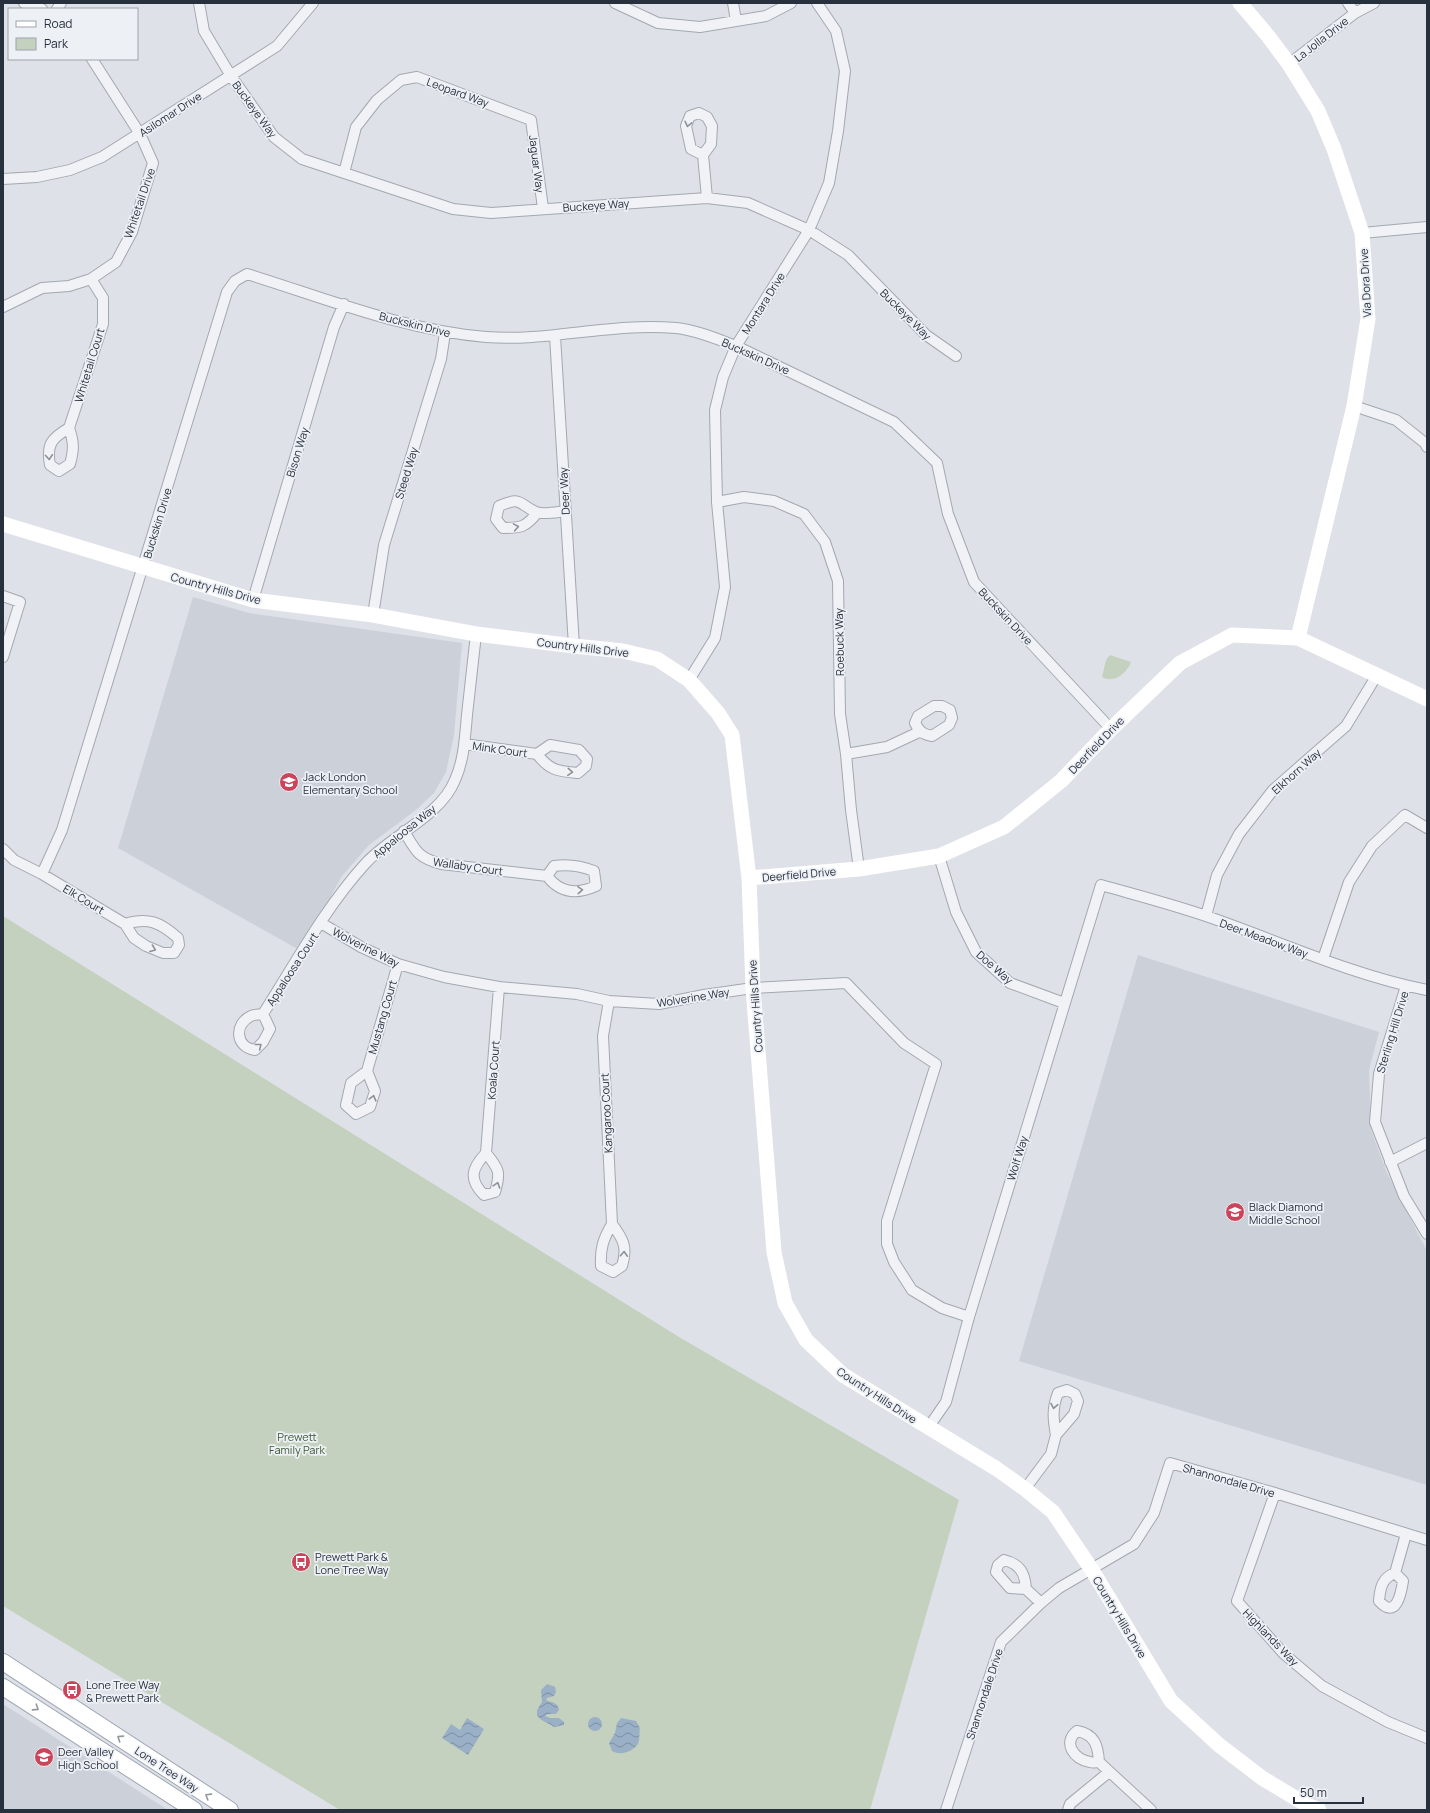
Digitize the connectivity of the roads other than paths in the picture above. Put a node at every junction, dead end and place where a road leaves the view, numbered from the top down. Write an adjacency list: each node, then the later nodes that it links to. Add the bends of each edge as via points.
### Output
1 (24, 3): 11 (street)
2 (199, 3): 16 (street, Buckeye Way, via 204,31)
3 (313, 3): 16 (street, Asilomar Drive, via 277,46)
4 (615, 3): 13 (street, via 658,23 700,27)
5 (733, 3): 13 (street)
6 (792, 3): 13 (street, via 766,16)
7 (817, 3): 25 (street, Montara Drive, via 836,31 846,70 829,183)
8 (1240, 3): 15 (street, Via Dora Drive)
9 (1348, 3): 12 (street)
10 (1374, 3): 12 (street, La Jolla Drive)
11 (39, 8)
12 (1355, 13): 15 (street, La Jolla Drive)
13 (736, 21)
14 (93, 60): 18 (street, Whitetail Drive)
15 (1289, 64): 26 (street, Via Dora Drive, via 1318,110)
16 (231, 76): 18 (street, Asilomar Drive); 20 (street, Buckeye Way, via 274,137 302,159)
17 (531, 120): 20 (street, Leopard Way, via 417,77 401,80 377,100 356,127); 23 (street, Jaguar Way)
18 (140, 134): 21 (street, Asilomar Drive, via 102,157 70,170 36,177); 27 (street, Whitetail Drive, via 153,163 132,232 116,262)
19 (703, 155): 22 (street)
20 (344, 174): 23 (street, Buckeye Way, via 453,209 491,213)
21 (3, 179)
22 (707, 198): 23 (street, Buckeye Way); 25 (street, Buckeye Way, via 748,203)
23 (543, 208)
24 (1427, 227): 26 (street)
25 (809, 230): 32 (street, Montara Drive); 33 (street, Buckeye Way, via 848,255 926,335)
26 (1362, 233): 34 (street, Via Dora Drive, via 1368,319)
27 (91, 280): 29 (street, Whitetail Drive, via 69,286 42,288); 35 (street, Whitetail Court, via 103,298 102,324)
28 (344, 304): 30 (street, Buckskin Drive); 41 (street, Buckskin Drive, via 247,274 235,281 227,292); 43 (street, Bison Way, via 334,327)
29 (3, 307)
30 (444, 332): 31 (street, Buckskin Drive, via 488,337); 44 (street, Steed Way, via 441,359 384,545)
31 (555, 336): 32 (street, Buckskin Drive, via 617,327 676,328 710,336); 38 (street, Deer Way)
32 (736, 346): 37 (street, Montara Drive, via 722,377 715,410); 52 (street, Buckskin Drive, via 894,422 936,463 948,514 974,582)
33 (956, 356)
34 (1354, 406): 36 (street, via 1396,420); 46 (street, Via Dora Drive)
35 (70, 428)
36 (1427, 447)
37 (717, 502): 50 (street, Montara Drive, via 725,586 715,638); 56 (street, Roebuck Way, via 744,497 774,501 804,514 825,542 838,581 840,714)
38 (565, 511): 39 (street); 47 (street, Deer Way)
39 (537, 513)
40 (3, 524): 41 (street, Country Hills Drive)
41 (144, 568): 43 (street, Country Hills Drive); 62 (street, Buckskin Drive, via 62,830)
42 (3, 596): 48 (street, via 20,602)
43 (253, 600): 44 (street, Country Hills Drive)
44 (372, 615): 45 (street, Country Hills Drive)
45 (476, 634): 47 (street, Country Hills Drive); 54 (street, Appaloosa Way)
46 (1298, 638): 49 (street, Deerfield Drive); 52 (street, Deerfield Drive, via 1232,635 1180,663)
47 (574, 646): 50 (street, Country Hills Drive, via 623,650 657,659)
48 (3, 657)
49 (1377, 675): 51 (street, Deerfield Drive); 66 (street, Elkhorn Way, via 1346,726 1273,790 1239,834 1218,875)
50 (689, 680): 64 (street, Country Hills Drive, via 718,713 732,735)
51 (1427, 699)
52 (1111, 729): 60 (street, Deerfield Drive, via 1061,781 1004,827)
53 (919, 732): 56 (street, via 886,747)
54 (464, 744): 55 (street, Mink Court); 58 (street, Appaloosa Way, via 455,781 447,794 434,809)
55 (537, 754)
56 (846, 754): 61 (street, Roebuck Way)
57 (1427, 828): 69 (street, via 1405,815 1372,846 1349,882)
58 (404, 831): 63 (street, Wallaby Court, via 418,854 435,862); 67 (street, Appaloosa Way, via 366,863)
59 (3, 849): 62 (street, Elk Court, via 14,860)
60 (938, 856): 61 (street, Deerfield Drive); 76 (street, Doe Way, via 956,912 976,952 1010,983)
61 (859, 868): 64 (street, Deerfield Drive)
62 (42, 874): 68 (street, Elk Court)
63 (547, 876)
64 (750, 878): 73 (street, Country Hills Drive)
65 (1101, 885): 66 (street, Deer Meadow Way); 76 (street, Wolf Way)
66 (1206, 916): 69 (street, Deer Meadow Way)
67 (321, 923): 70 (street, Wolverine Way); 77 (street, Appaloosa Court)
68 (126, 924): 68 (street, Elk Court, one-way to 68, via 134,938 146,946 163,953 174,953 178,938 169,930 153,922 140,920)
69 (1323, 959): 71 (street, Deer Meadow Way)
70 (398, 964): 72 (street, Wolverine Way); 78 (street, Mustang Court)
71 (1406, 986): 74 (street, Deer Meadow Way); 81 (street, Sterling Hill Drive, via 1379,1074 1376,1122)
72 (499, 987): 75 (street, Wolverine Way, via 577,994); 80 (street, Koala Court)
73 (753, 988): 75 (street, Wolverine Way, via 659,1004); 84 (street, Wolverine Way, via 846,983 904,1043 936,1064 886,1221 887,1244 894,1262 912,1290 942,1308); 85 (street, Country Hills Drive, via 774,1252 785,1303 806,1340 843,1375)
74 (1427, 990)
75 (609, 1001): 82 (street, Kangaroo Court, via 603,1036)
76 (1064, 1003): 84 (street, Wolf Way)
77 (264, 1014)
78 (367, 1071)
79 (1427, 1143): 81 (street)
80 (486, 1153)
81 (1390, 1162): 83 (street, Sterling Hill Drive, via 1404,1196)
82 (612, 1224)
83 (1427, 1234)
84 (969, 1317): 85 (street, Wolf Way, via 946,1402)
85 (928, 1428): 87 (street, Country Hills Drive)
86 (1056, 1435): 87 (street, via 1051,1454)
87 (1026, 1489): 91 (street, Country Hills Drive, via 1053,1512)
88 (1275, 1493): 89 (street, Shannondale Drive); 91 (street, Shannondale Drive, via 1170,1463 1154,1513 1134,1544); 97 (street, Highlands Way, via 1237,1601 1284,1654 1322,1686 1388,1722)
89 (1406, 1534): 90 (street, Shannondale Drive); 92 (street)
90 (1427, 1540)
91 (1092, 1570): 94 (street, Shannondale Drive, via 1059,1588); 100 (street, Country Hills Drive, via 1171,1701 1219,1745 1262,1778)
92 (1395, 1573)
93 (1026, 1589): 94 (street)
94 (1041, 1603): 103 (street, Shannondale Drive, via 1001,1642)
95 (3, 1662): 102 (main road, Lone Tree Way, one-way to 95)
96 (3, 1687): 101 (main road, Lone Tree Way, one-way to 101)
97 (1427, 1738)
98 (1099, 1762): 99 (street)
99 (1109, 1772): 104 (street, via 1070,1804); 105 (street)
100 (1310, 1808)
101 (194, 1810)
102 (230, 1810)
103 (946, 1810)
104 (1068, 1810)
105 (1151, 1810)

